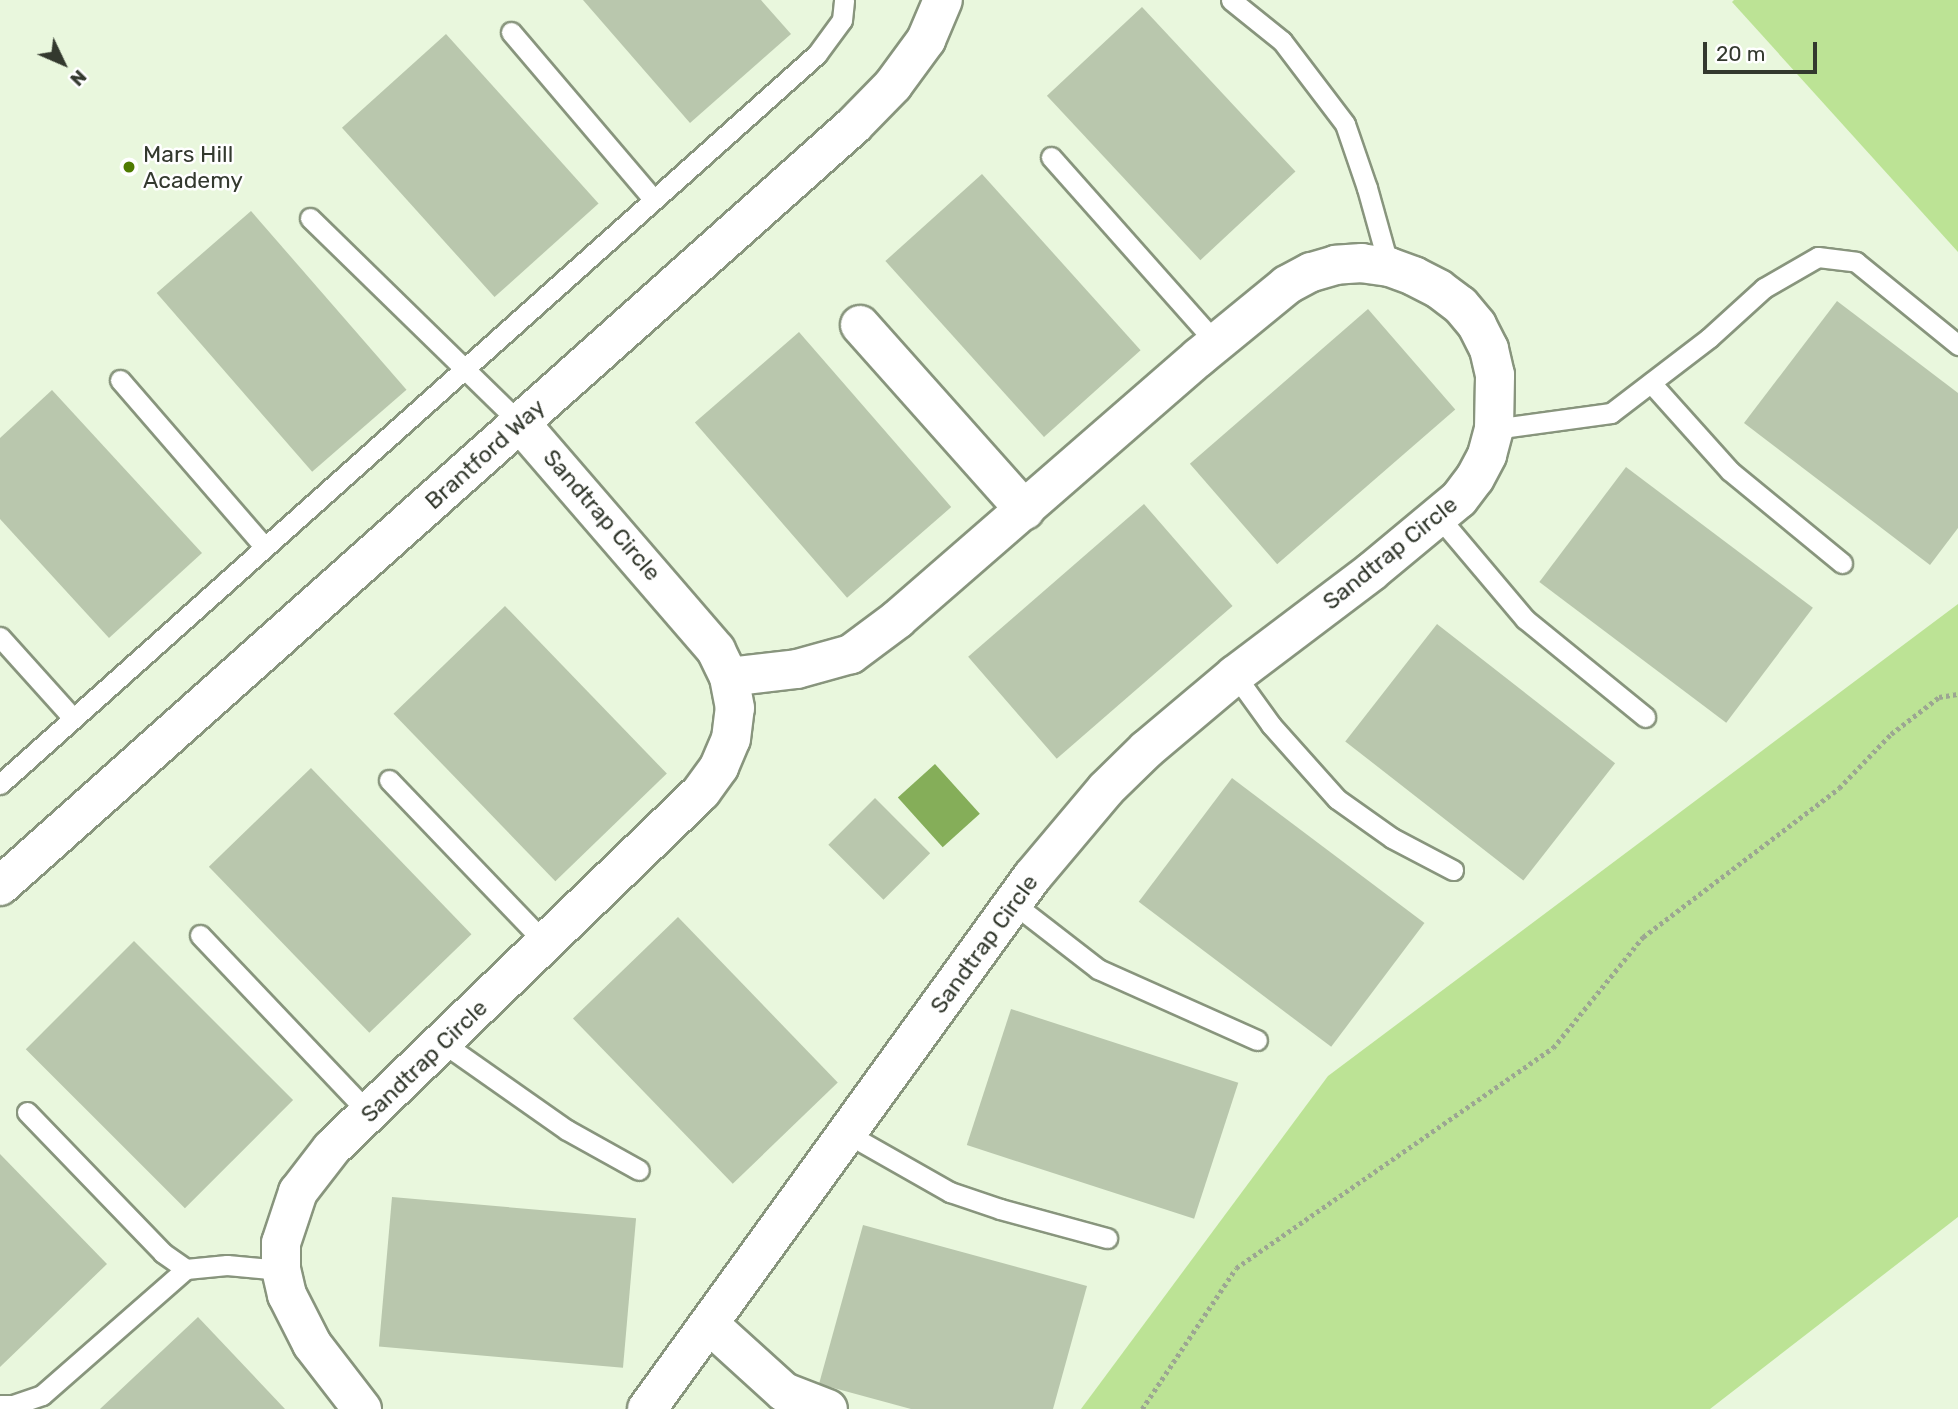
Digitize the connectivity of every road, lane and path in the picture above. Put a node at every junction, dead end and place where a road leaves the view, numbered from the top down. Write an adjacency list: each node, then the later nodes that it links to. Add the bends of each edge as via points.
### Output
1 (844, 0): 6 (lane, via 842,20 817,54)
2 (943, 0): 15 (street, Brantford Way, via 926,40 893,85 854,125)
3 (1231, 0): 8 (lane, via 1282,40 1345,124)
4 (511, 32): 6 (lane)
5 (1051, 157): 10 (lane)
6 (653, 199): 12 (lane)
7 (310, 218): 12 (lane)
8 (1389, 267): 10 (street, Sandtrap Circle, via 1362,263 1311,272 1287,285); 16 (street, Sandtrap Circle, via 1438,289 1460,305 1476,325 1489,349 1495,375)
9 (860, 325): 17 (street)
10 (1216, 343): 17 (street, Sandtrap Circle)
11 (1958, 345): 14 (lane, via 1856,262 1818,257 1764,288)
12 (463, 367): 15 (lane); 19 (lane)
13 (120, 380): 19 (lane)
14 (1651, 383): 16 (lane, via 1611,413); 20 (lane, via 1730,471)
15 (520, 423): 23 (street, Sandtrap Circle, via 716,650); 30 (street, Brantford Way)
16 (1494, 429): 18 (street, Sandtrap Circle, via 1475,478)
17 (1025, 510): 23 (street, Sandtrap Circle, via 898,620 851,654 797,669)
18 (1438, 516): 22 (street, Sandtrap Circle); 25 (lane, via 1525,619)
19 (264, 545): 26 (lane)
20 (1842, 563)
21 (0, 637): 26 (lane)
22 (1235, 675): 29 (lane, via 1271,725 1336,799 1392,838); 31 (street, Sandtrap Circle, via 1106,789)
23 (729, 677): 33 (street, Sandtrap Circle, via 735,708 731,738 719,767 701,792)
24 (1958, 694): 48 (path, via 1938,697 1901,726 1839,788 1643,937 1553,1048 1236,1268)
25 (1645, 717)
26 (73, 718): 28 (lane)
27 (389, 780): 33 (lane)
28 (0, 784)
29 (1453, 870)
30 (0, 886)
31 (1013, 903): 34 (lane, via 1098,970); 38 (street, Sandtrap Circle)
32 (200, 935): 37 (lane)
33 (546, 944): 35 (street, Sandtrap Circle)
34 (1257, 1040)
35 (443, 1043): 37 (street, Sandtrap Circle); 39 (lane, via 567,1130)
36 (27, 1112): 41 (lane, via 163,1253)
37 (369, 1113): 42 (street, Sandtrap Circle, via 332,1148 298,1192 281,1243)
38 (846, 1133): 40 (lane, via 950,1192); 43 (street, Sandtrap Circle)
39 (639, 1170)
40 (1107, 1238)
41 (186, 1269): 42 (lane, via 227,1265); 44 (lane, via 42,1395)
42 (281, 1270): 45 (street, Sandtrap Circle, via 297,1321)
43 (709, 1324): 46 (street, Sandtrap Circle); 47 (street, via 785,1392)
44 (0, 1405)
45 (362, 1409)
46 (647, 1409)
47 (828, 1409)
48 (1142, 1409)

